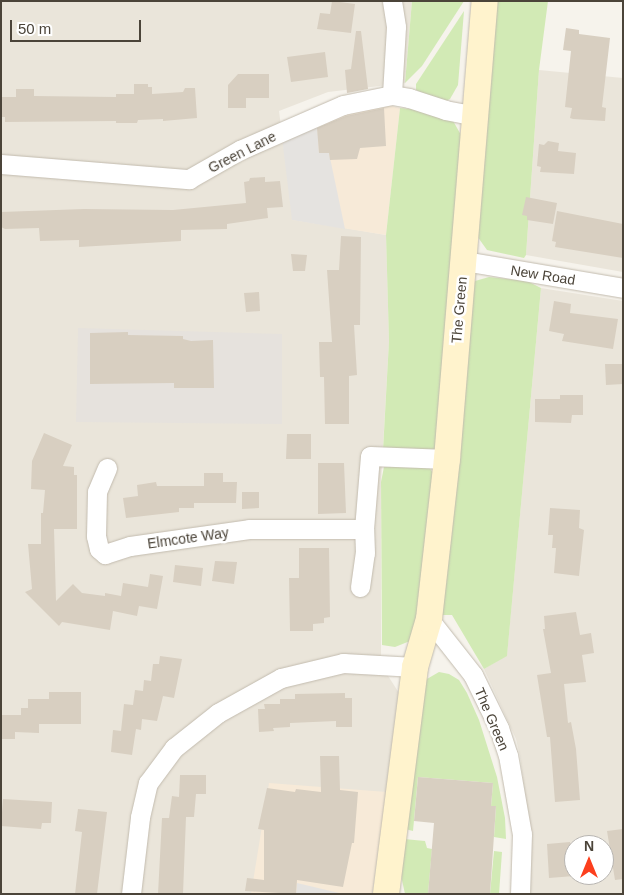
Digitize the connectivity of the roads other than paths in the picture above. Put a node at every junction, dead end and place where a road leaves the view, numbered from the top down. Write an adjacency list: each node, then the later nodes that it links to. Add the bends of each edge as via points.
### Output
1 (392, 1): 3 (street, via 396,27)
2 (485, 1): 4 (street, The Green)
3 (392, 95): 4 (street, Green Lane); 5 (street, Green Lane, via 343,105 240,150 188,179)
4 (475, 116): 6 (street, The Green)
5 (1, 164)
6 (464, 261): 7 (street, New Road); 8 (street, The Green)
7 (623, 288)
8 (447, 459): 10 (street, via 370,456); 12 (street, The Green)
9 (107, 468): 10 (street, Elmcote Way, via 98,484 96,501 96,536 99,549 105,554 130,546 250,529)
10 (364, 529): 11 (street, via 365,553)
11 (360, 587)
12 (429, 619): 13 (street, The Green); 16 (street, The Green, via 473,675 499,728 508,755 522,834)
13 (415, 667): 14 (street, via 343,663 281,678 218,713 174,748 148,783 140,817); 15 (street, The Green)
14 (132, 894)
15 (386, 894)
16 (520, 894)

